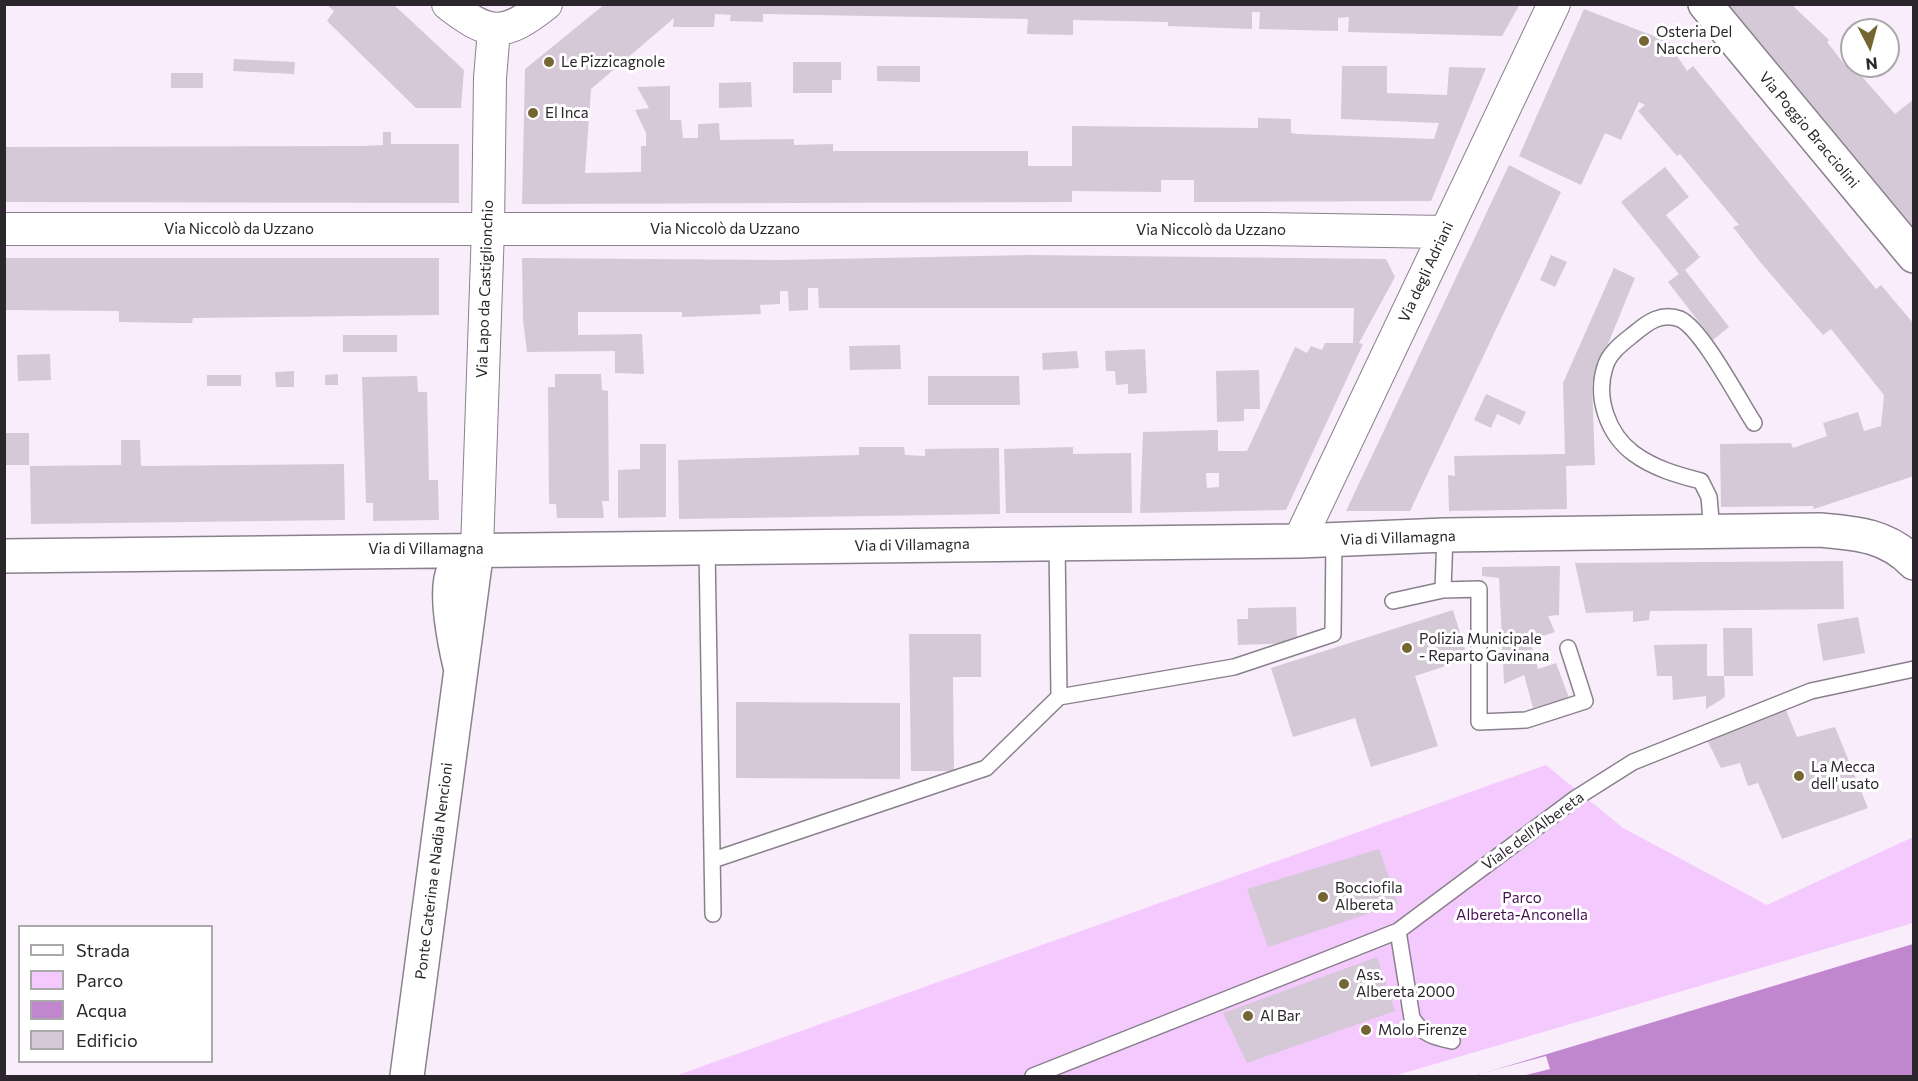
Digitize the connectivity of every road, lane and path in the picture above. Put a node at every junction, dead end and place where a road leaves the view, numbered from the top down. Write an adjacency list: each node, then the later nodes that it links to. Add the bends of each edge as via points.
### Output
1 (448, 4): 5 (street, via 471,22)
2 (546, 4): 5 (street, via 512,28)
3 (1554, 4): 8 (street, Via degli Adriani)
4 (1705, 4): 9 (main road, Via Poggio Bracciolini)
5 (494, 30): 6 (street, Via Lapo da Castiglionchio)
6 (488, 228): 7 (street, Via Niccolò da Uzzano); 8 (street, Via Niccolò da Uzzano); 17 (street, Via Lapo da Castiglionchio)
7 (4, 229)
8 (1445, 232): 14 (street, Via degli Adriani)
9 (1914, 256)
10 (1754, 423): 11 (lane, via 1696,331 1680,319 1648,321 1614,350 1605,366 1603,403 1616,435 1648,462 1701,481 1708,497)
11 (1712, 531): 12 (main road, Via di Villamagna); 19 (main road, Via di Villamagna, via 1857,533 1884,540)
12 (1444, 536): 13 (main road, Via di Villamagna); 20 (lane)
13 (1334, 540): 14 (main road, Via di Villamagna); 24 (lane, via 1333,634 1234,667)
14 (1299, 541): 15 (main road, Via di Villamagna)
15 (1057, 543): 16 (main road, Via di Villamagna); 24 (lane)
16 (707, 548): 17 (main road, Via di Villamagna); 25 (lane)
17 (477, 549): 18 (main road, Via di Villamagna); 29 (main road, Ponte Caterina e Nadia Nencioni)
18 (4, 556)
19 (1914, 563)
20 (1443, 590): 21 (lane); 22 (lane, via 1479,589 1479,722 1526,720 1585,701)
21 (1393, 601)
22 (1568, 648)
23 (1914, 669): 27 (lane, Viale dell'Albereta, via 1811,691 1633,762 1576,798)
24 (1059, 697): 25 (lane, via 986,768)
25 (713, 861): 26 (lane)
26 (712, 914)
27 (1398, 931): 28 (lane, via 1412,1018 1431,1037); 30 (lane, Viale dell'Albereta)
28 (1452, 1041)
29 (407, 1077)
30 (1033, 1077)

